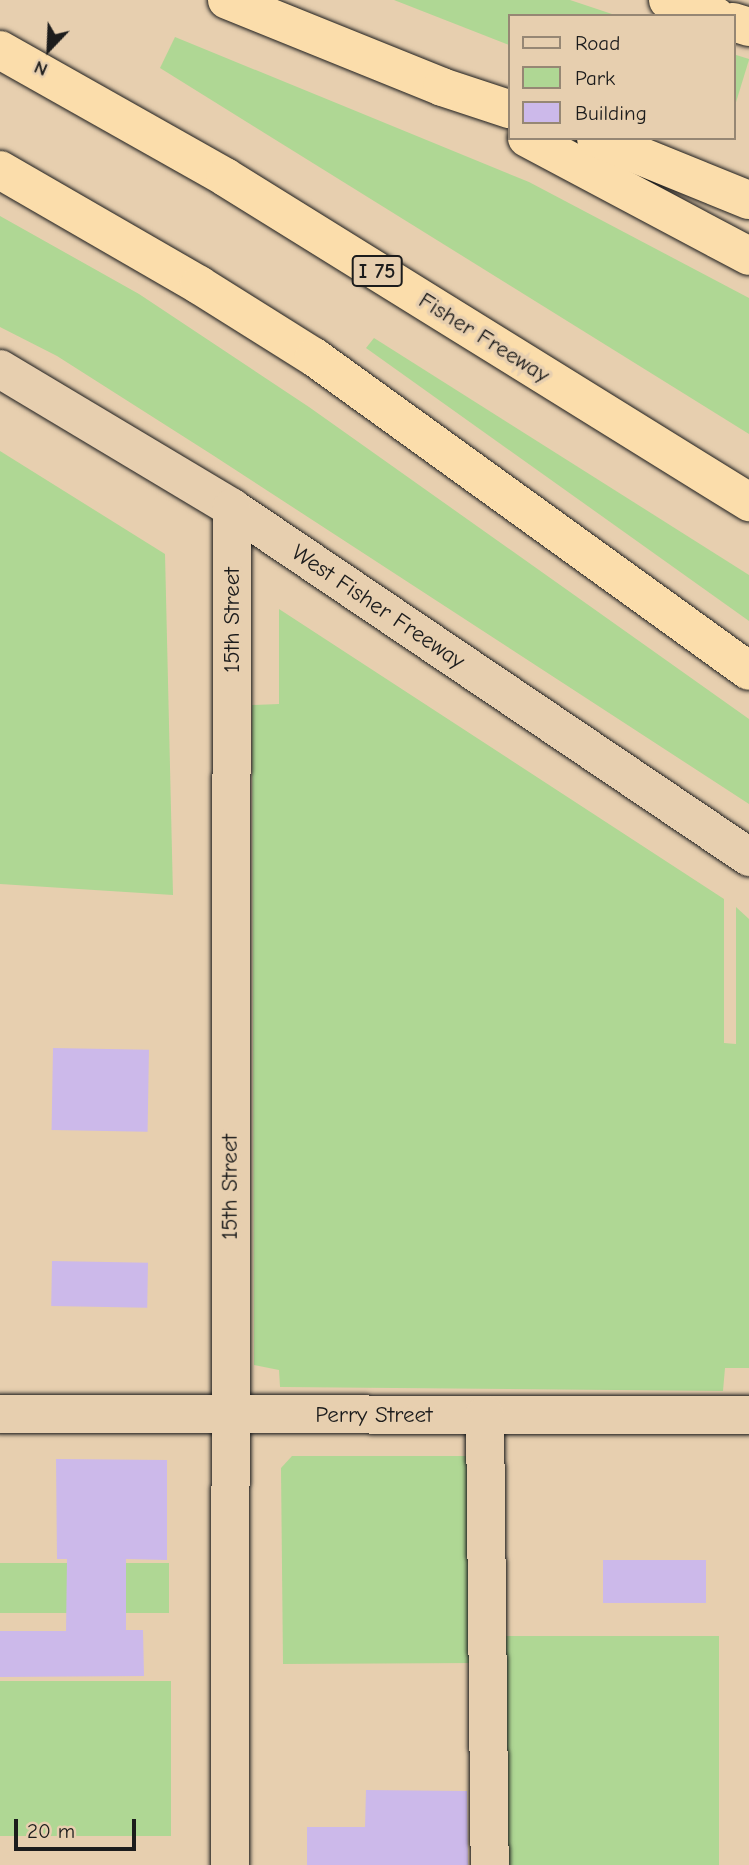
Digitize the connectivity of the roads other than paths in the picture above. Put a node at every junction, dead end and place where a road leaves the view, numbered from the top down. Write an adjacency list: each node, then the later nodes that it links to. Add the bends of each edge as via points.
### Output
1 (227, 0): 5 (highway)
2 (668, 0): 3 (highway)
3 (709, 14)
4 (0, 50): 14 (highway, Fisher Freeway / I 75, via 225,177)
5 (442, 87): 6 (highway); 7 (highway)
6 (508, 109)
7 (508, 127)
8 (531, 140): 12 (highway)
9 (601, 140): 11 (highway)
10 (0, 170): 16 (highway, via 314,357)
11 (749, 200)
12 (749, 256)
13 (0, 369): 15 (street, West Fisher Freeway)
14 (749, 502)
15 (232, 508): 17 (street, West Fisher Freeway); 19 (street, 15th Street)
16 (749, 671)
17 (749, 857)
18 (0, 1414): 19 (street, Perry Street)
19 (230, 1414): 20 (street, Perry Street); 22 (street, 15th Street)
20 (485, 1415): 21 (street, Perry Street); 23 (street)
21 (749, 1415)
22 (230, 1865)
23 (491, 1865)

